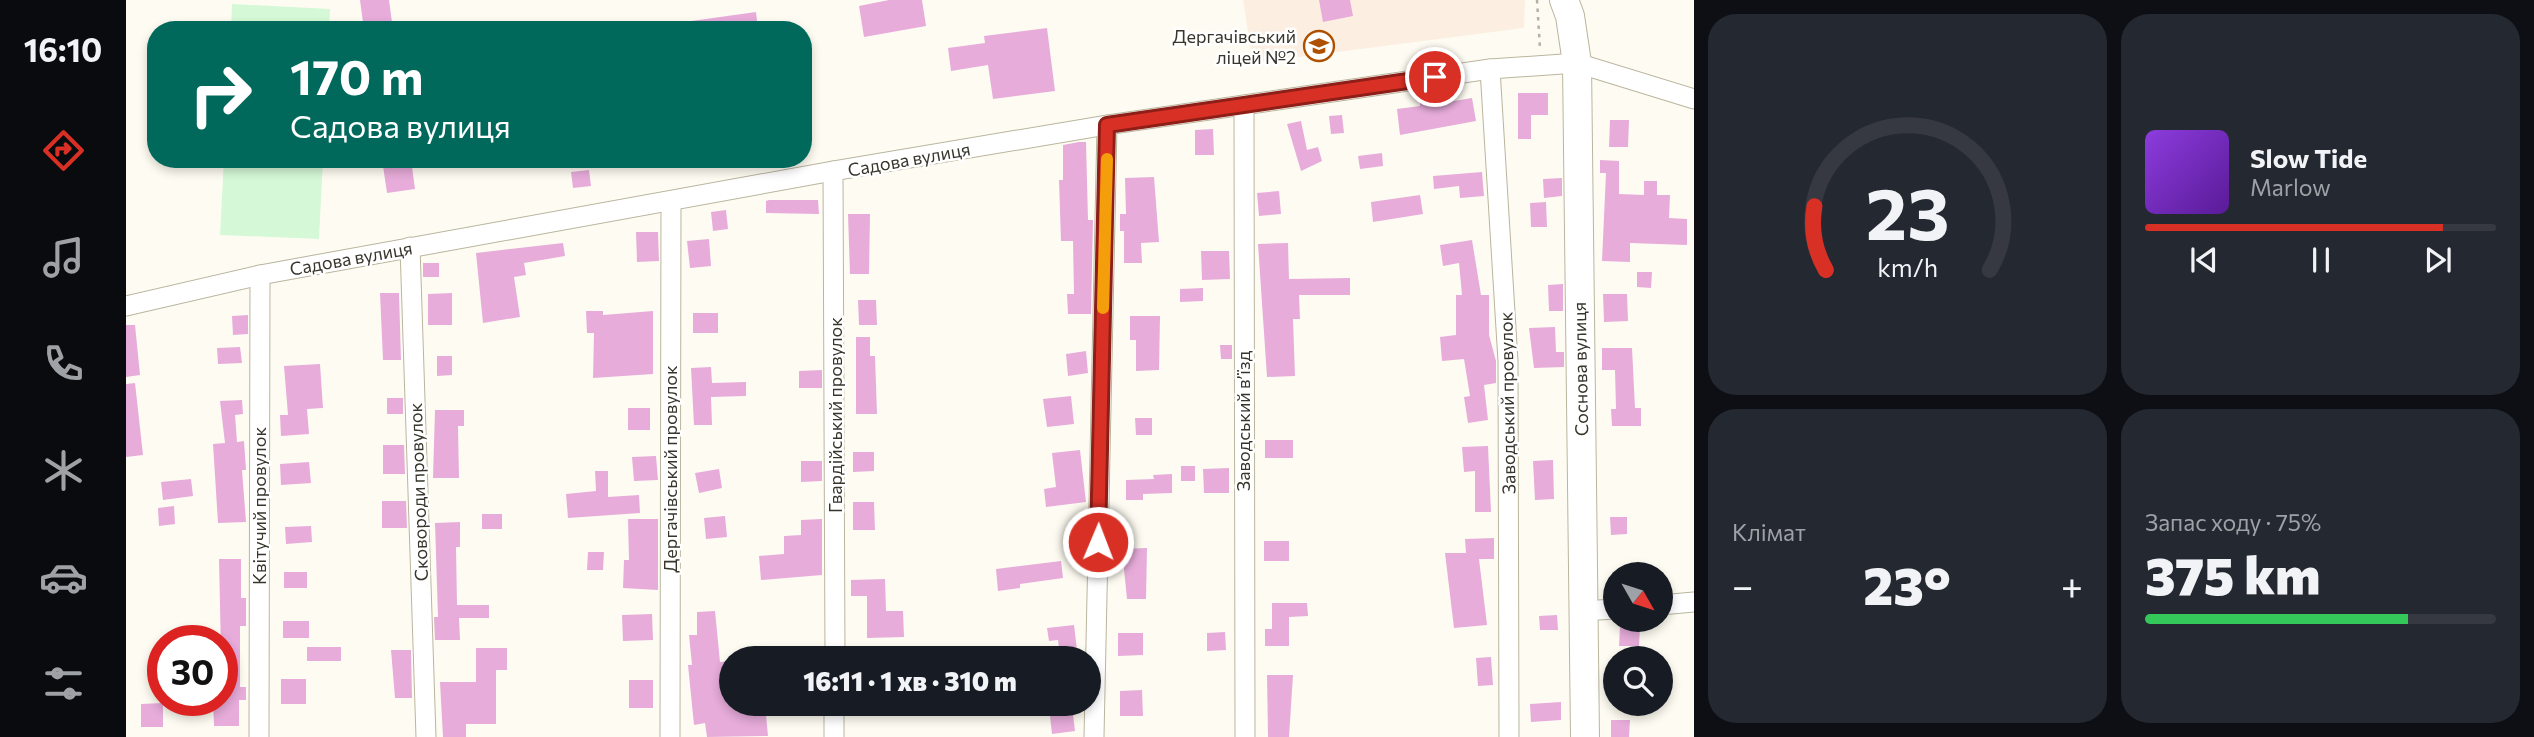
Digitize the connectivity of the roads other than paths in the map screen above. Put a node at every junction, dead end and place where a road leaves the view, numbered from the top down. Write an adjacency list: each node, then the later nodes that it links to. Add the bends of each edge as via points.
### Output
1 (1563, 0): 3 (street)
2 (1577, 0): 3 (street, Соснова вулиця)
3 (1577, 63): 4 (street, Садова вулиця); 5 (street, Садова вулиця); 16 (street, Соснова вулиця)
4 (1490, 69): 6 (street, Садова вулиця); 25 (street, Заводський провулок, via 1508,361)
5 (1694, 99)
6 (1244, 105): 7 (street, Садова вулиця); 24 (street, Заводський в’їзд)
7 (1107, 125): 8 (street, Садова вулиця); 23 (street)
8 (833, 171): 9 (street, Садова вулиця); 17 (street, Гвардійський провулок)
9 (671, 201): 10 (street, Садова вулиця); 21 (street, Дергачівський провулок)
10 (410, 247): 11 (street, Садова вулиця); 20 (street, Сковороди провулок)
11 (260, 275): 12 (street, Садова вулиця); 19 (street, Квітучий провулок)
12 (126, 306)
13 (1694, 602): 14 (street)
14 (1673, 604)
15 (1603, 610): 16 (street)
16 (1582, 611): 26 (street, Соснова вулиця)
17 (835, 646)
18 (834, 716): 22 (street)
19 (259, 737)
20 (426, 737)
21 (670, 737)
22 (834, 737)
23 (1094, 737)
24 (1245, 737)
25 (1509, 737)
26 (1584, 737)

